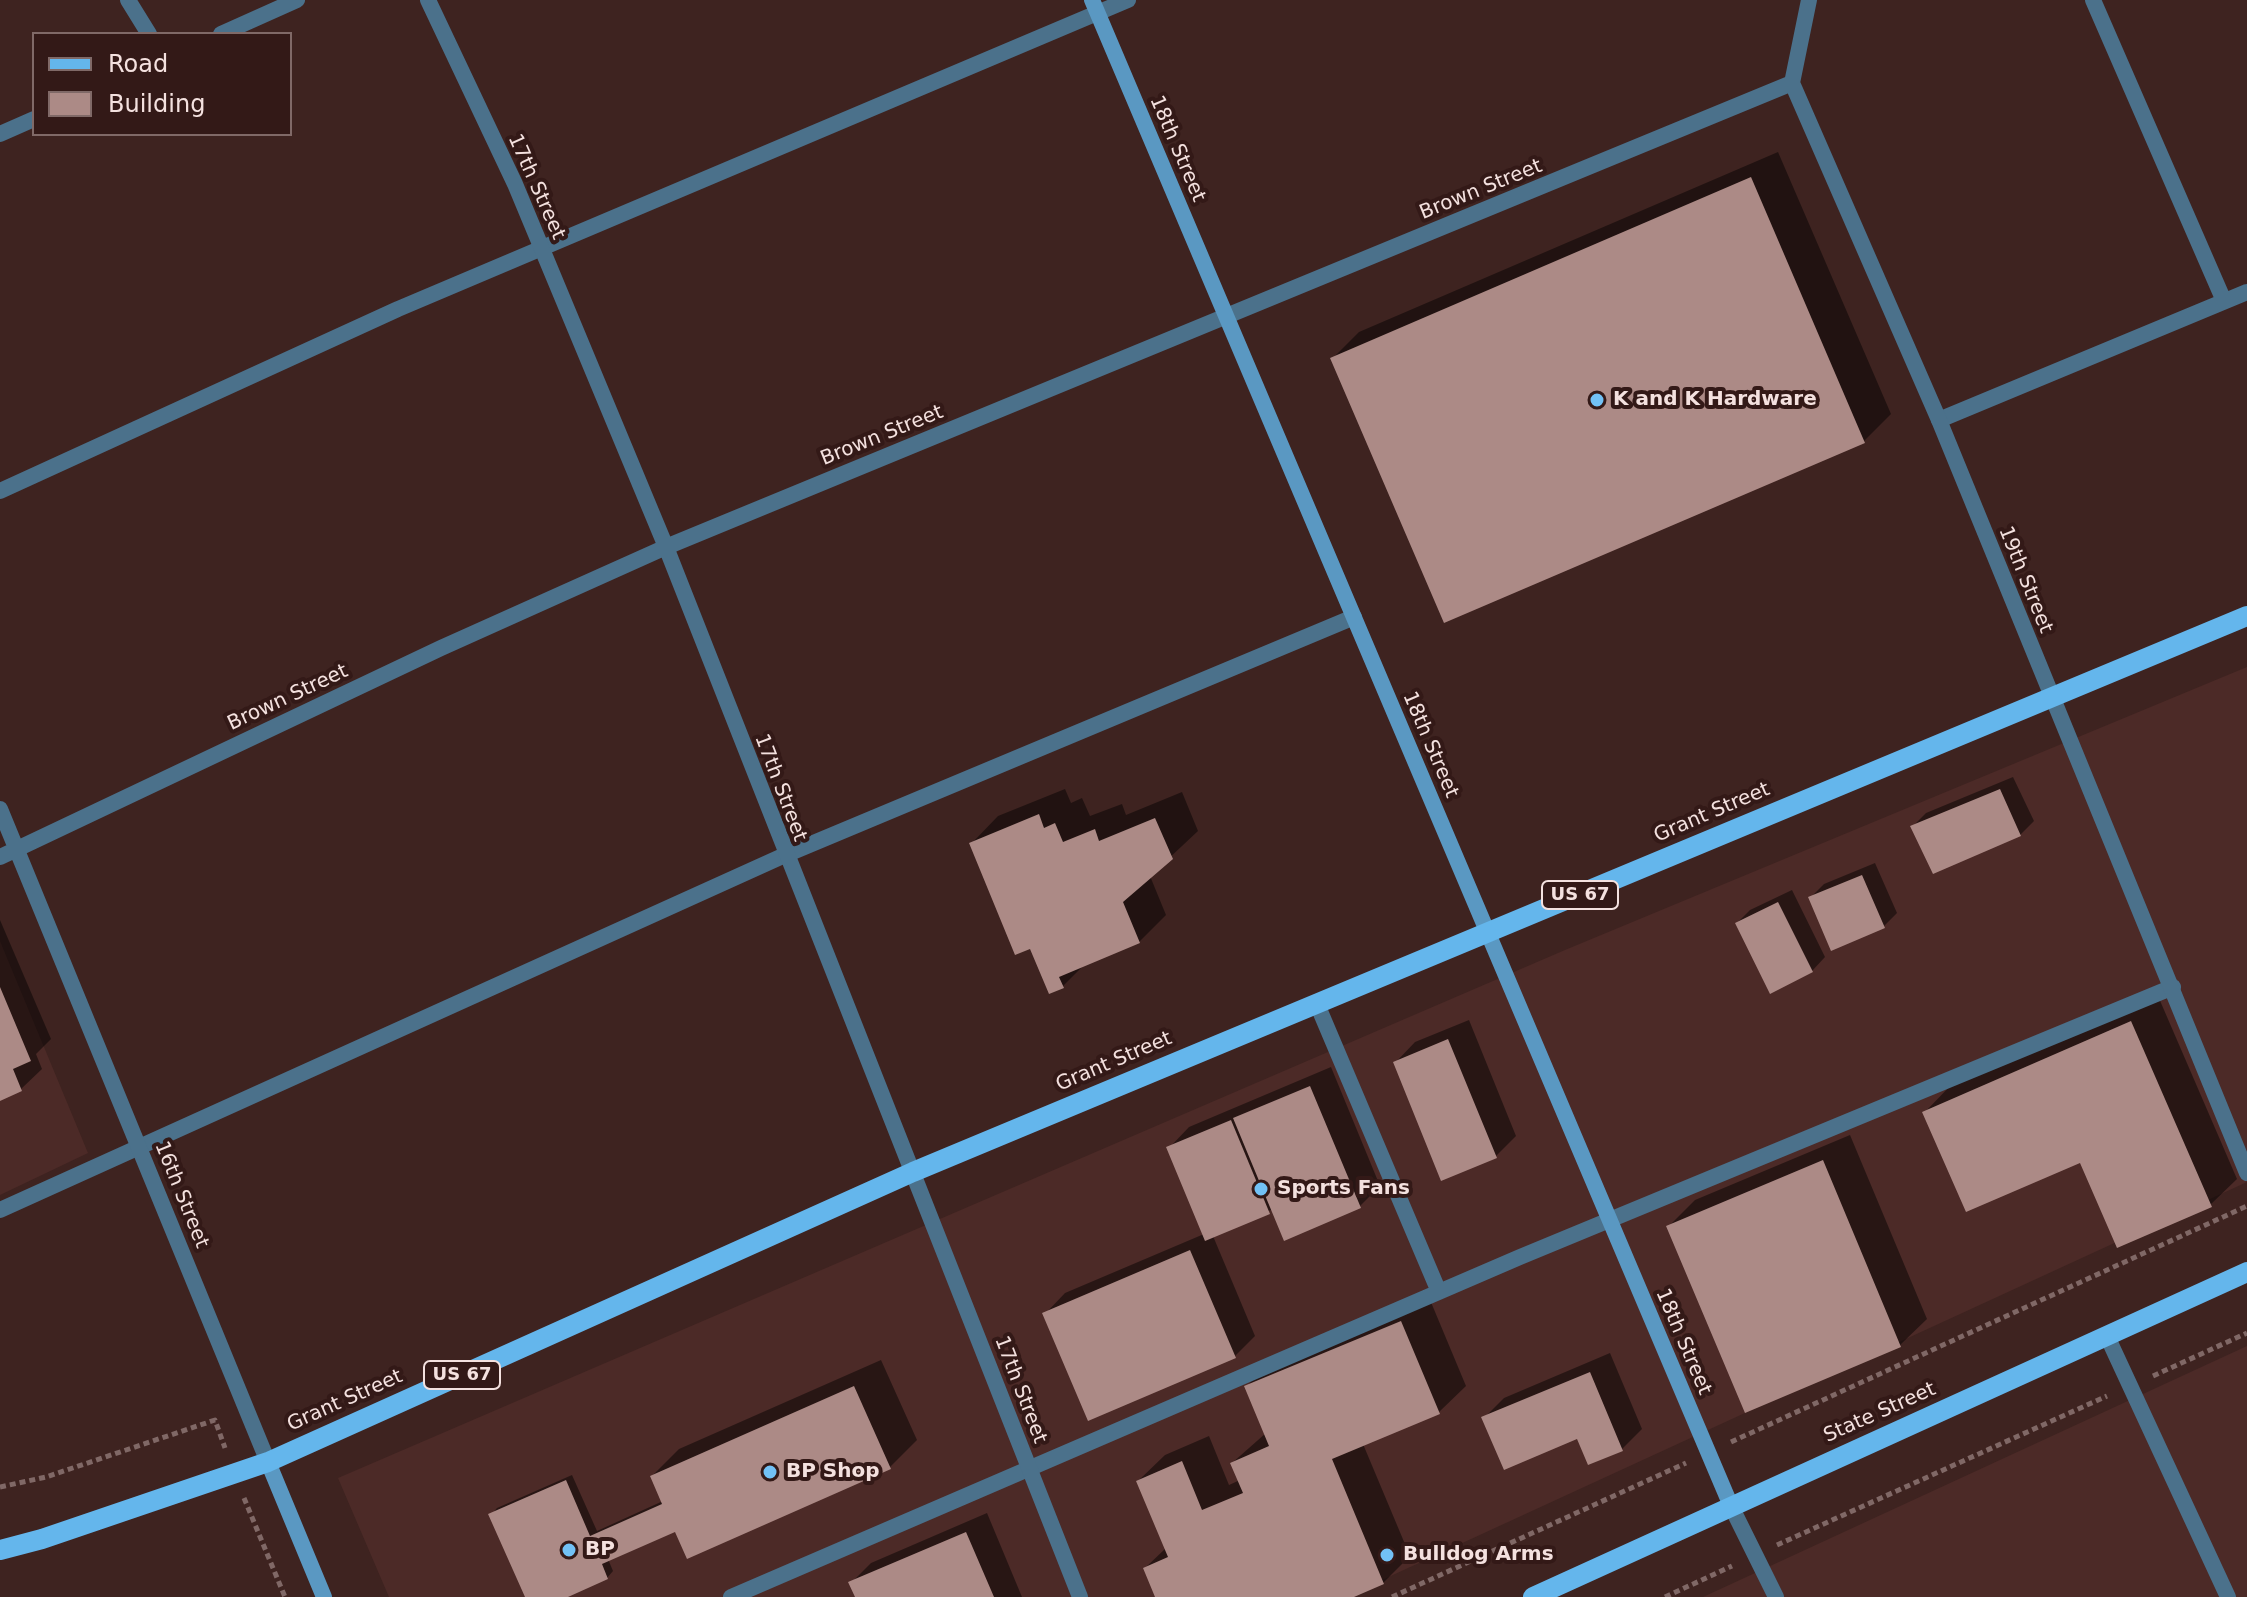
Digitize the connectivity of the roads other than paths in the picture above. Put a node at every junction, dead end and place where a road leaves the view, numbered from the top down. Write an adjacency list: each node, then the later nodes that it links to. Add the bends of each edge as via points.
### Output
1 (128, 0): 8 (street)
2 (297, 0): 9 (street)
3 (428, 0): 13 (street, 17th Street)
4 (1128, 0): 7 (street)
5 (1809, 0): 10 (street)
6 (2093, 0): 15 (street)
7 (1094, 6): 13 (street); 16 (street, 18th Street)
8 (148, 32)
9 (225, 32)
10 (1792, 83): 16 (street, Brown Street); 17 (street, 19th Street)
11 (32, 120): 12 (street)
12 (0, 134)
13 (542, 248): 18 (street); 19 (street, 17th Street)
14 (2247, 292): 15 (street)
15 (2224, 301): 17 (street)
16 (1226, 316): 19 (street, Brown Street); 21 (street, 18th Street)
17 (1939, 420): 22 (street, 19th Street)
18 (0, 491)
19 (666, 547): 24 (street, Brown Street); 25 (street, 17th Street)
20 (2247, 616): 22 (main road, Grant Street / US 67)
21 (1354, 617): 25 (street); 26 (street, 18th Street)
22 (2051, 698): 26 (main road, Grant Street / US 67); 27 (street, 19th Street)
23 (0, 809): 24 (street, 16th Street)
24 (8, 854): 29 (street, 16th Street)
25 (785, 855): 29 (street); 30 (street, 17th Street)
26 (1488, 933): 28 (main road, Grant Street / US 67); 33 (street, 18th Street)
27 (2173, 987): 31 (street, 19th Street); 33 (street)
28 (1317, 1004): 30 (main road, Grant Street / US 67); 35 (street)
29 (141, 1149): 32 (street); 37 (street, 16th Street)
30 (913, 1172): 37 (main road, Grant Street / US 67); 38 (street, 17th Street)
31 (2247, 1173)
32 (0, 1210)
33 (1610, 1222): 35 (street); 39 (street, 18th Street)
34 (2247, 1272): 36 (main road, State Street)
35 (1439, 1292): 38 (street)
36 (2107, 1336): 39 (main road, State Street); 46 (street)
37 (268, 1462): 40 (main road, Grant Street / US 67); 41 (street, 16th Street)
38 (1028, 1466): 42 (street); 43 (street, 17th Street)
39 (1731, 1506): 44 (main road, State Street); 45 (street)
40 (0, 1550)
41 (324, 1597)
42 (731, 1597)
43 (1080, 1597)
44 (1533, 1597)
45 (1776, 1597)
46 (2228, 1597)

